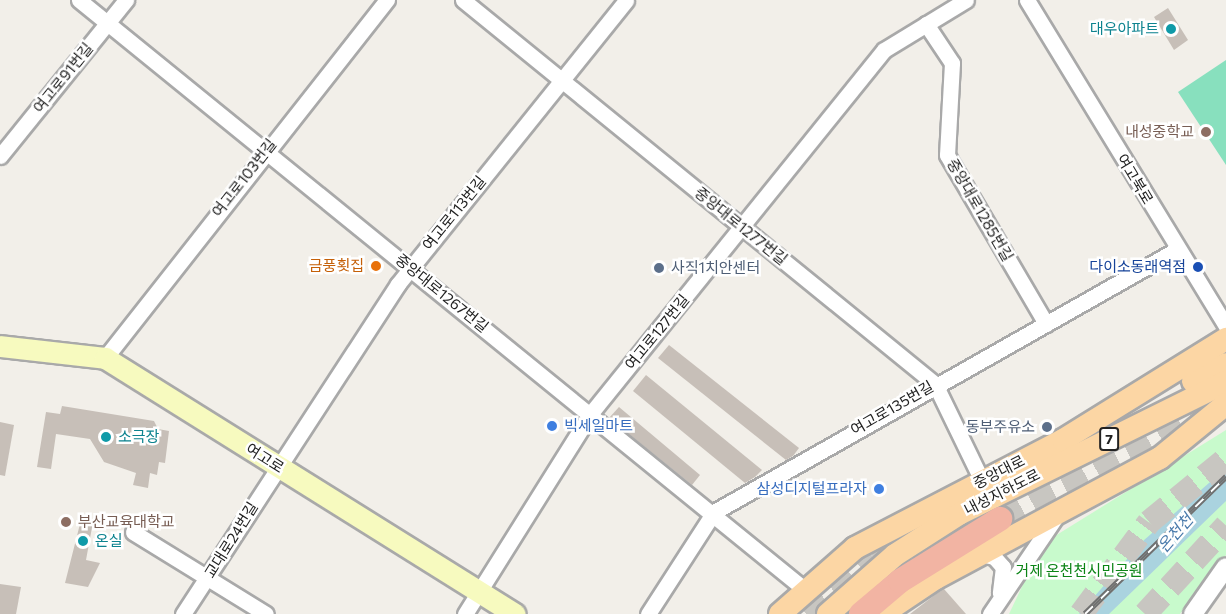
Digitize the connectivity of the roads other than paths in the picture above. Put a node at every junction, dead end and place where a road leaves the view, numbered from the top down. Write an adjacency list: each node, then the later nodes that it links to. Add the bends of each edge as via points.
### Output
1 (79, 0): 8 (street, 중앙대로1267번길)
2 (126, 0): 8 (street, 여고로91번길)
3 (387, 0): 11 (street, 여고로103번길)
4 (464, 0): 10 (street, 중앙대로1277번길)
5 (626, 0): 10 (street, 여고로113번길)
6 (966, 0): 9 (street, 여고로127번길)
7 (1027, 0): 14 (street, 여고북로)
8 (108, 23): 11 (street, 중앙대로1267번길); 12 (street, 여고로91번길)
9 (926, 24): 13 (street, 여고로127번길, via 884,50); 16 (street, 중앙대로1285번길, via 952,63 947,155)
10 (561, 79): 13 (street, 중앙대로1277번길); 15 (street, 여고로113번길)
11 (265, 150): 15 (street, 중앙대로1267번길); 20 (street, 여고로103번길)
12 (0, 156)
13 (742, 227): 23 (street, 중앙대로1277번길); 25 (street, 여고로127번길)
14 (1178, 249): 16 (street, 여고로135번길); 17 (street, 여고북로)
15 (411, 268): 25 (street, 중앙대로1267번길); 27 (street, 여고로113번길)
16 (1046, 324): 23 (street, 여고로135번길)
17 (1226, 327)
18 (1226, 339): 26 (main road, 중앙대로)
19 (0, 346): 20 (main road, 여고로)
20 (105, 358): 27 (main road, 여고로)
21 (1226, 364): 26 (main road, 7)
22 (1226, 382): 45 (main road, 내성지하도로 / 7, via 959,514 895,555)
23 (935, 384): 28 (street, 중앙대로1277번길); 30 (street, 여고로135번길)
24 (1226, 404): 29 (main road, via 1160,458)
25 (591, 413): 30 (street, 중앙대로1267번길); 37 (street, 여고로127번길)
26 (1063, 440): 28 (main road, 중앙대로)
27 (278, 465): 35 (street, 교대로24번길); 37 (main road, 여고로)
28 (982, 481): 36 (main road, 중앙대로, via 855,548)
29 (1063, 508): 33 (main road); 38 (street)
30 (714, 512): 36 (street, 중앙대로1267번길); 43 (street, 여고로135번길)
31 (1000, 519): 46 (highway, via 900,581)
32 (133, 532): 35 (street)
33 (980, 554): 38 (street, via 994,557 1003,567); 47 (main road)
34 (1225, 569): 48 (street)
35 (207, 578): 39 (street, 교대로24번길); 40 (street)
36 (804, 589): 44 (main road, 중앙대로)
37 (480, 592): 41 (street, 여고로127번길); 42 (main road, 여고로)
38 (994, 608)
39 (183, 614)
40 (266, 614)
41 (465, 614)
42 (515, 614)
43 (648, 614)
44 (780, 614)
45 (828, 614)
46 (861, 614)
47 (882, 614)
48 (1193, 614)

